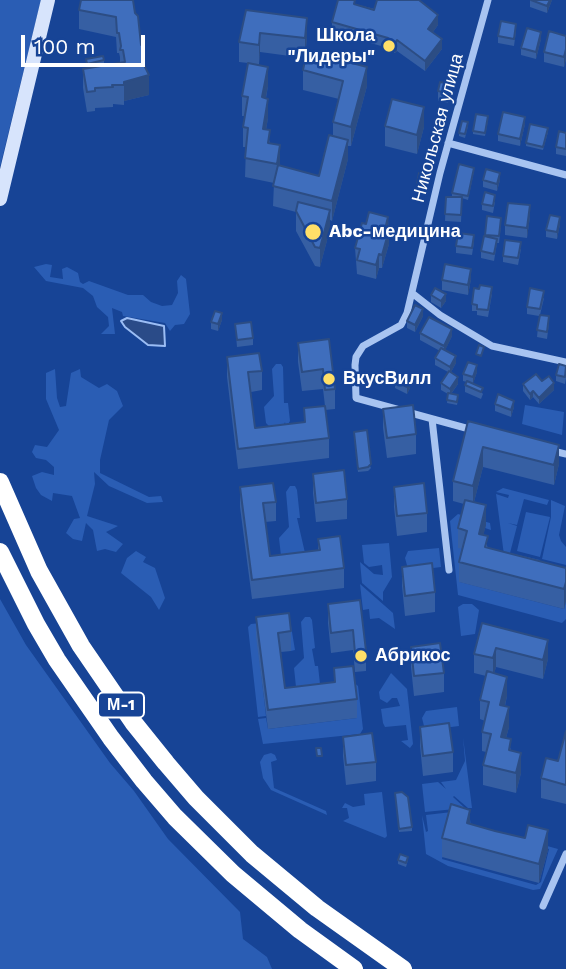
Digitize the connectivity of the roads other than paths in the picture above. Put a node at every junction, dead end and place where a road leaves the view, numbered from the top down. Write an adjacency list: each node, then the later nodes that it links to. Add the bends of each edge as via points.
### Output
1 (48, 0): 5 (street)
2 (488, 0): 3 (street, Никольская улица)
3 (449, 143): 4 (street); 6 (street, Никольская улица)
4 (566, 175)
5 (0, 199)
6 (412, 293): 7 (street, via 492,346); 8 (street, Никольская улица, via 401,325 359,350 356,398)
7 (566, 362)
8 (432, 419): 9 (street, Никольская улица); 14 (street)
9 (485, 433)
10 (539, 447): 11 (street)
11 (566, 454)
12 (0, 481): 18 (highway, М-1, via 60,610 133,722 204,806 252,854)
13 (0, 552): 17 (highway, М-1, via 57,660 144,781 192,834 277,912)
14 (449, 570)
15 (566, 854): 16 (street)
16 (543, 906)
17 (354, 969)
18 (403, 969)

